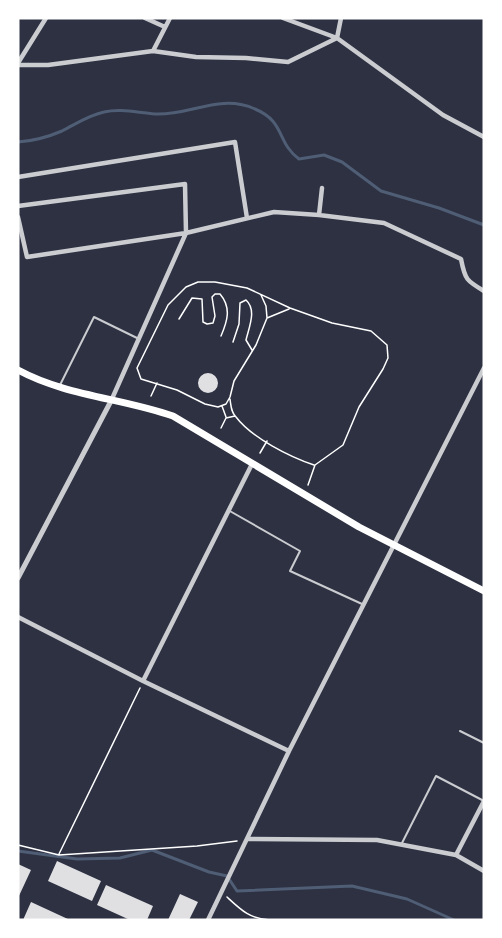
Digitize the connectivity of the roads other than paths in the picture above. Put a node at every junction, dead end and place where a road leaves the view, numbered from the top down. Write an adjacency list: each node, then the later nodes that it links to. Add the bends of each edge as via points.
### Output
1 (46, 18): 9 (street)
2 (145, 18): 6 (street)
3 (170, 18): 6 (street)
4 (283, 18): 7 (street)
5 (341, 18): 7 (street)
6 (165, 27): 8 (street)
7 (337, 38): 8 (street, via 288,62); 10 (street, via 443,115)
8 (153, 51): 9 (street, via 48,65)
9 (18, 64)
10 (484, 137)
11 (18, 177): 16 (street, via 235,142)
12 (322, 188): 14 (street)
13 (18, 206): 17 (street, via 185,184)
14 (319, 215): 16 (street, via 274,212); 18 (street, via 384,223 461,259 465,277)
15 (18, 218): 17 (street, via 27,257)
16 (247, 218): 17 (street)
17 (186, 233): 19 (street)
18 (484, 291)
19 (140, 340): 22 (lane, via 94,317); 23 (street)
20 (484, 368): 26 (street)
21 (18, 370): 22 (main road)
22 (59, 387): 23 (main road)
23 (111, 401): 24 (main road, via 173,416); 27 (street)
24 (252, 464): 25 (street); 26 (main road)
25 (228, 510): 29 (lane, via 300,550 290,571); 31 (street)
26 (393, 545): 28 (main road); 29 (street)
27 (18, 578)
28 (484, 591)
29 (363, 605): 34 (street)
30 (18, 617): 31 (street)
31 (143, 681): 34 (street)
32 (460, 731): 33 (lane)
33 (484, 743)
34 (289, 751): 36 (street)
35 (484, 801): 37 (lane, via 436,776); 38 (street)
36 (248, 839): 37 (street, via 377,840); 40 (street)
37 (401, 844): 38 (street)
38 (456, 855): 39 (street)
39 (484, 872)
40 (208, 920)

